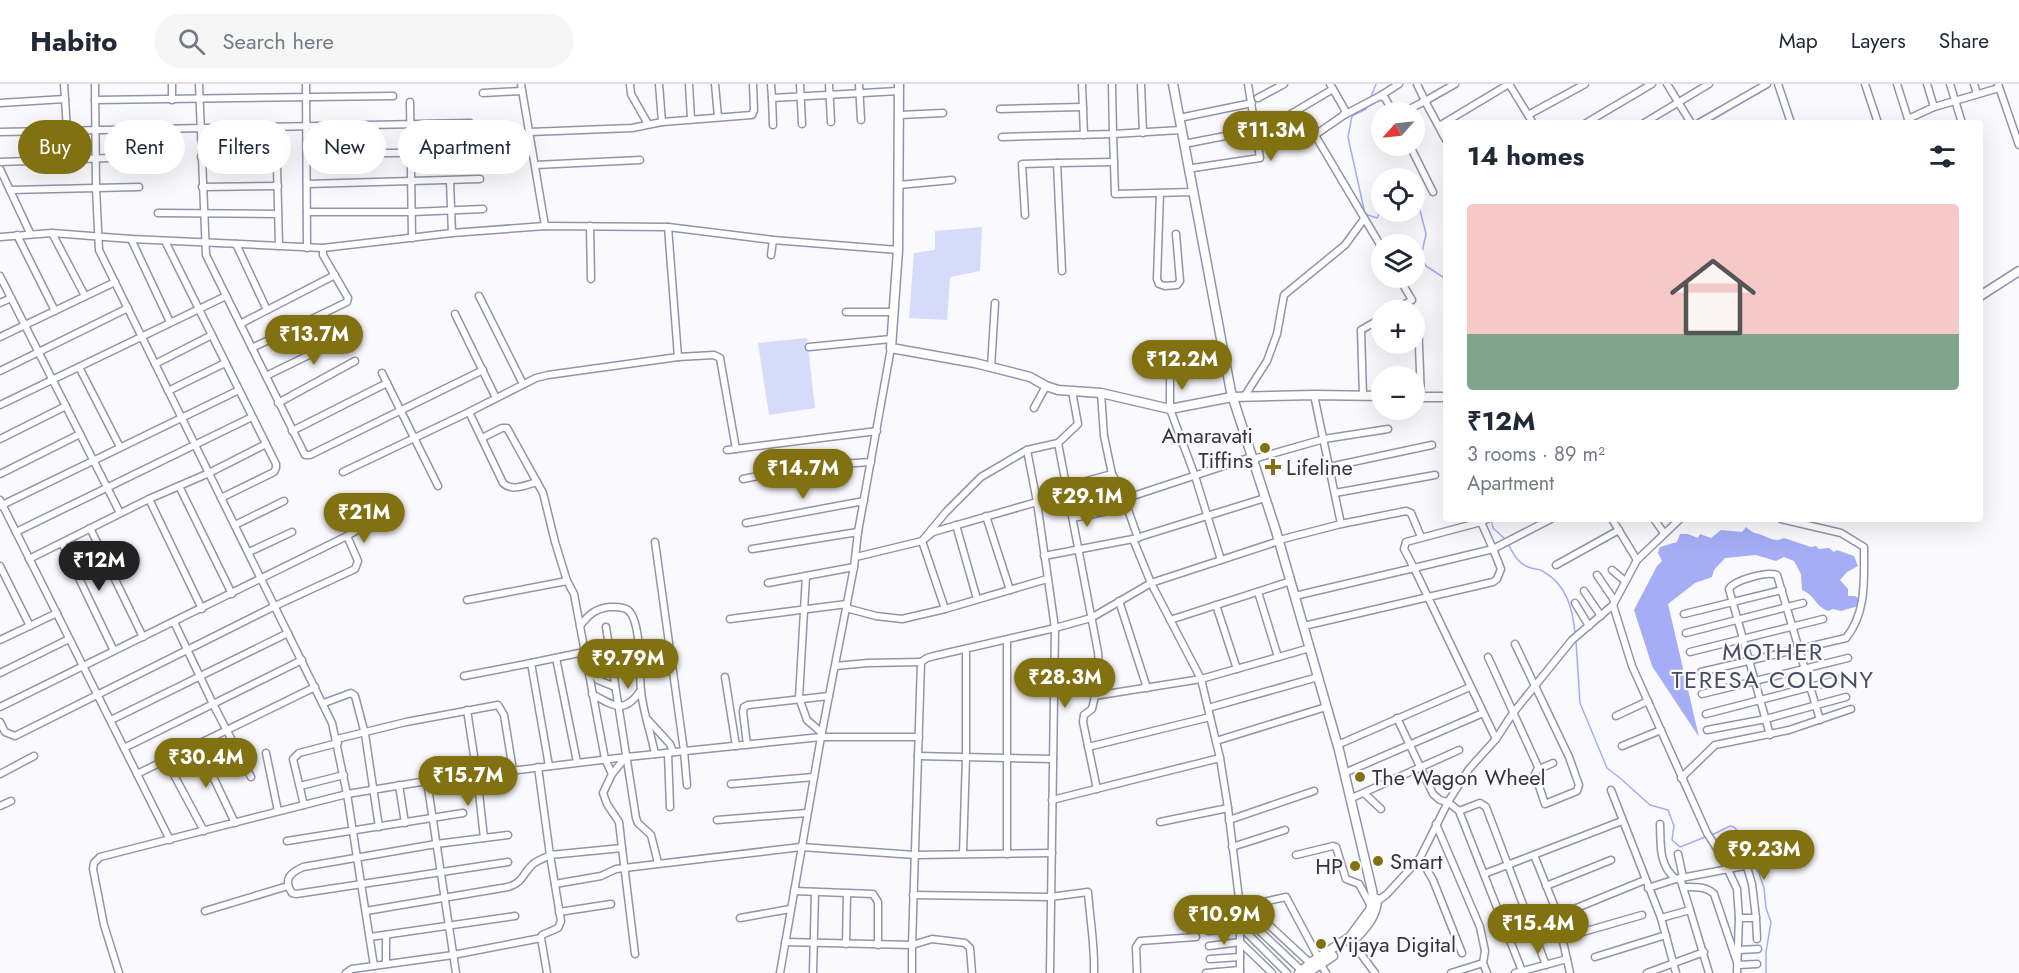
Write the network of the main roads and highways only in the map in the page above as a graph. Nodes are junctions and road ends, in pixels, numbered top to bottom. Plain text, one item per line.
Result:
1 (1173, 84) edge
2 (1177, 84) edge
3 (899, 87) edge
4 (2019, 271) edge
5 (1983, 294) edge
6 (1371, 396) edge
7 (1443, 397) edge
8 (1238, 398) junction
9 (1425, 398) edge
10 (1254, 457) junction
11 (1281, 540) junction
12 (1374, 905) junction
13 (1319, 960) junction
14 (1303, 972) edge

1 - 8 main road
2 - 8 main road
3 - 8 main road
4 - 5 main road
6 - 8 main road
7 - 9 main road
8 - 10 main road
10 - 11 main road
10 - 11 main road
11 - 12 main road
11 - 12 main road
12 - 13 main road
12 - 13 main road
13 - 14 main road
13 - 14 main road

